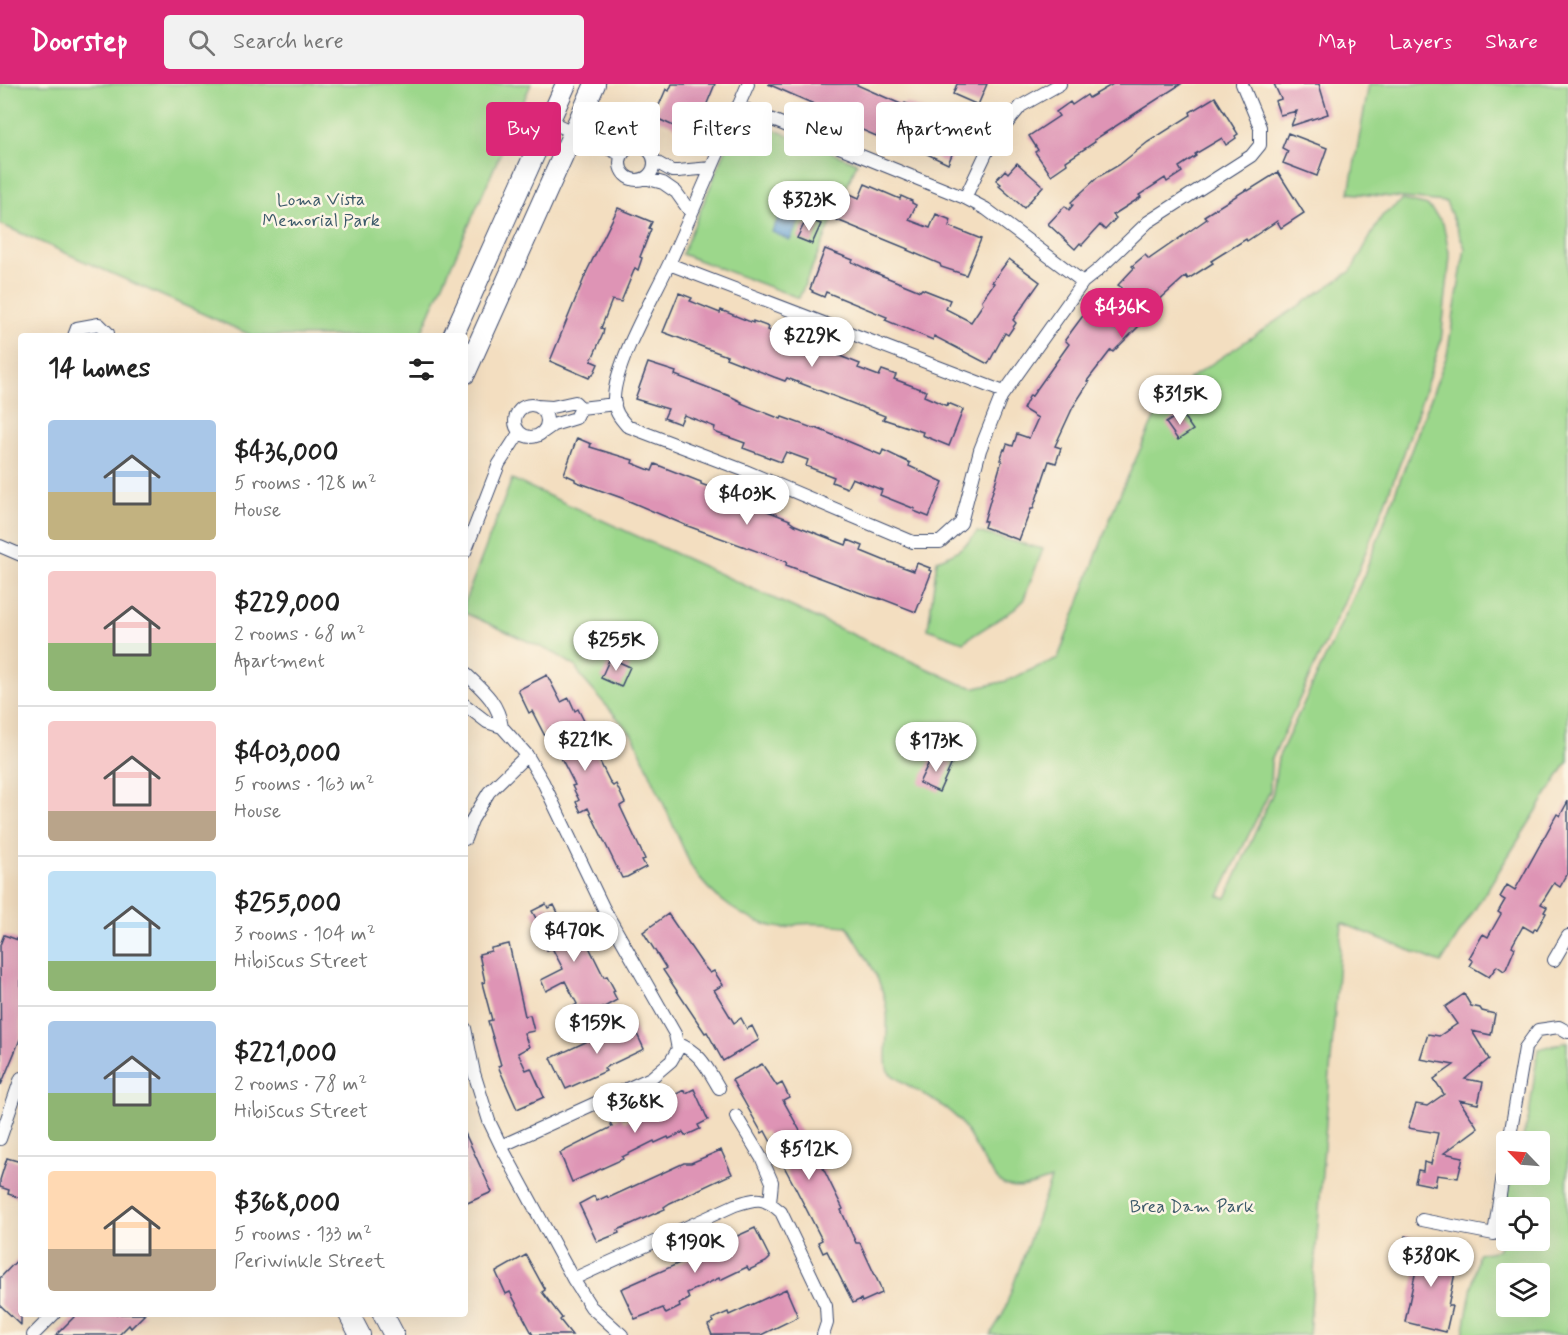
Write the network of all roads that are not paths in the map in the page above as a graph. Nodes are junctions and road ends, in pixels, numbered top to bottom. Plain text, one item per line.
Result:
1 (566, 84) edge
2 (595, 84) edge
3 (748, 84) edge
4 (1060, 84) edge
5 (1242, 84) edge
6 (558, 102) edge
7 (587, 102) edge
8 (740, 102) edge
9 (772, 120) edge
10 (561, 126) edge
11 (573, 132) joint
12 (533, 156) edge
13 (622, 156) edge
14 (652, 156) edge
15 (716, 156) edge
16 (654, 161) junction
17 (711, 168) junction
18 (645, 178) junction
19 (965, 198) junction
20 (691, 213) junction
21 (669, 264) junction
22 (1083, 282) junction
23 (75, 333) edge
24 (108, 333) edge
25 (454, 333) edge
26 (468, 367) edge
27 (1004, 392) junction
28 (615, 404) junction
29 (537, 406) junction
30 (581, 408) junction
31 (543, 432) junction
32 (519, 433) junction
33 (468, 544) edge
34 (0, 546) edge
35 (18, 554) edge
36 (468, 676) edge
37 (480, 688) junction
38 (468, 704) edge
39 (468, 707) edge
40 (502, 727) junction
41 (527, 755) junction
42 (468, 831) edge
43 (1568, 936) edge
44 (1554, 960) dead end
45 (1568, 1032) edge
46 (468, 1043) edge
47 (677, 1043) junction
48 (18, 1087) edge
49 (719, 1088) dead end
50 (736, 1116) dead end
51 (1511, 1131) edge
52 (0, 1139) edge
53 (501, 1146) junction
54 (1502, 1185) edge
55 (770, 1203) junction
56 (1422, 1220) dead end
57 (573, 1279) junction
58 (51, 1317) edge
59 (351, 1317) edge
60 (385, 1317) edge
61 (33, 1335) edge
62 (360, 1335) edge
63 (394, 1335) edge
64 (622, 1335) edge
65 (823, 1335) edge

1 - 6 main road
2 - 7 main road
3 - 8 street
4 - 19 street
5 - 22 street
9 - 19 street
10 - 11 street
11 - 26 main road
12 - 25 main road
13 - 18 street
14 - 16 street
15 - 17 street
16 - 17 street
16 - 18 street
17 - 20 street
18 - 20 street
19 - 22 street
20 - 21 street
21 - 27 street
21 - 28 street
22 - 27 street
23 - 24 street
27 - 28 street
28 - 30 street
29 - 30 street
29 - 31 street
29 - 32 street
30 - 31 street
31 - 32 street
32 - 33 street
34 - 35 street
36 - 37 street
37 - 38 street
37 - 40 street
39 - 40 street
40 - 41 street
41 - 42 street
41 - 47 street
43 - 44 street
45 - 51 street
46 - 53 street
47 - 49 street
47 - 53 street
48 - 52 street
50 - 55 street
53 - 57 street
54 - 56 street
55 - 57 street
55 - 65 street
57 - 64 street
58 - 61 street
59 - 62 main road
60 - 63 main road

